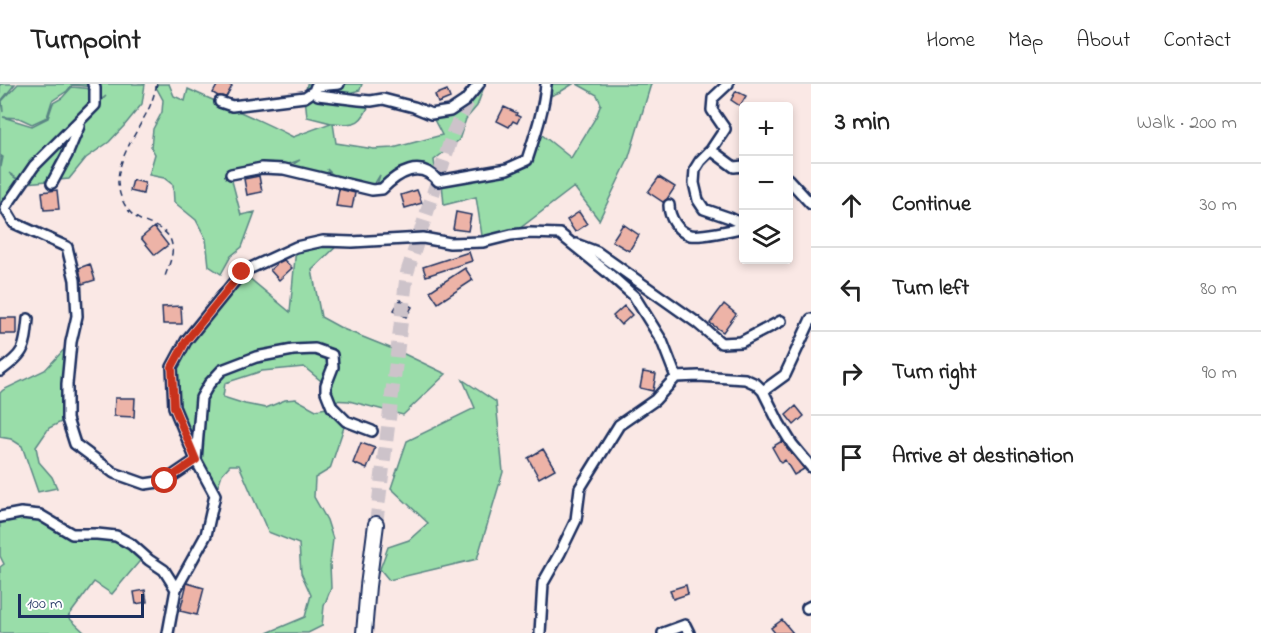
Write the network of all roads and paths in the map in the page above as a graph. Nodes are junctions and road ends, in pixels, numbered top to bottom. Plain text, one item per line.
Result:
1 (93, 84) edge
2 (339, 84) edge
3 (479, 84) edge
4 (546, 84) edge
5 (728, 84) edge
6 (156, 85) edge
7 (314, 91) junction
8 (220, 102) dead end
9 (81, 120) junction
10 (711, 150) junction
11 (739, 166) edge
12 (231, 174) dead end
13 (52, 183) dead end
14 (793, 184) edge
15 (811, 204) edge
16 (669, 205) dead end
17 (739, 223) edge
18 (739, 228) edge
19 (571, 243) junction
20 (164, 280) dead end
21 (27, 319) dead end
22 (811, 319) edge
23 (781, 321) dead end
24 (0, 371) edge
25 (676, 377) junction
26 (763, 391) junction
27 (372, 431) dead end
28 (196, 460) junction
29 (811, 467) edge
30 (0, 518) edge
31 (376, 524) tunnel mouth
32 (176, 589) junction
33 (168, 633) edge
34 (364, 633) edge
35 (540, 633) edge
36 (663, 633) edge
37 (689, 633) edge

1 - 9 street
2 - 7 street
3 - 7 street
4 - 12 street
5 - 10 street
6 - 20 path
7 - 8 street
9 - 13 street
9 - 28 street
10 - 11 street
10 - 17 street
14 - 15 street
16 - 18 street
19 - 23 street
19 - 25 street
19 - 28 street
21 - 24 street
22 - 26 street
25 - 26 street
25 - 35 street
26 - 29 street
27 - 28 street
28 - 32 street
30 - 32 street
31 - 34 highway
32 - 33 street
36 - 37 street

